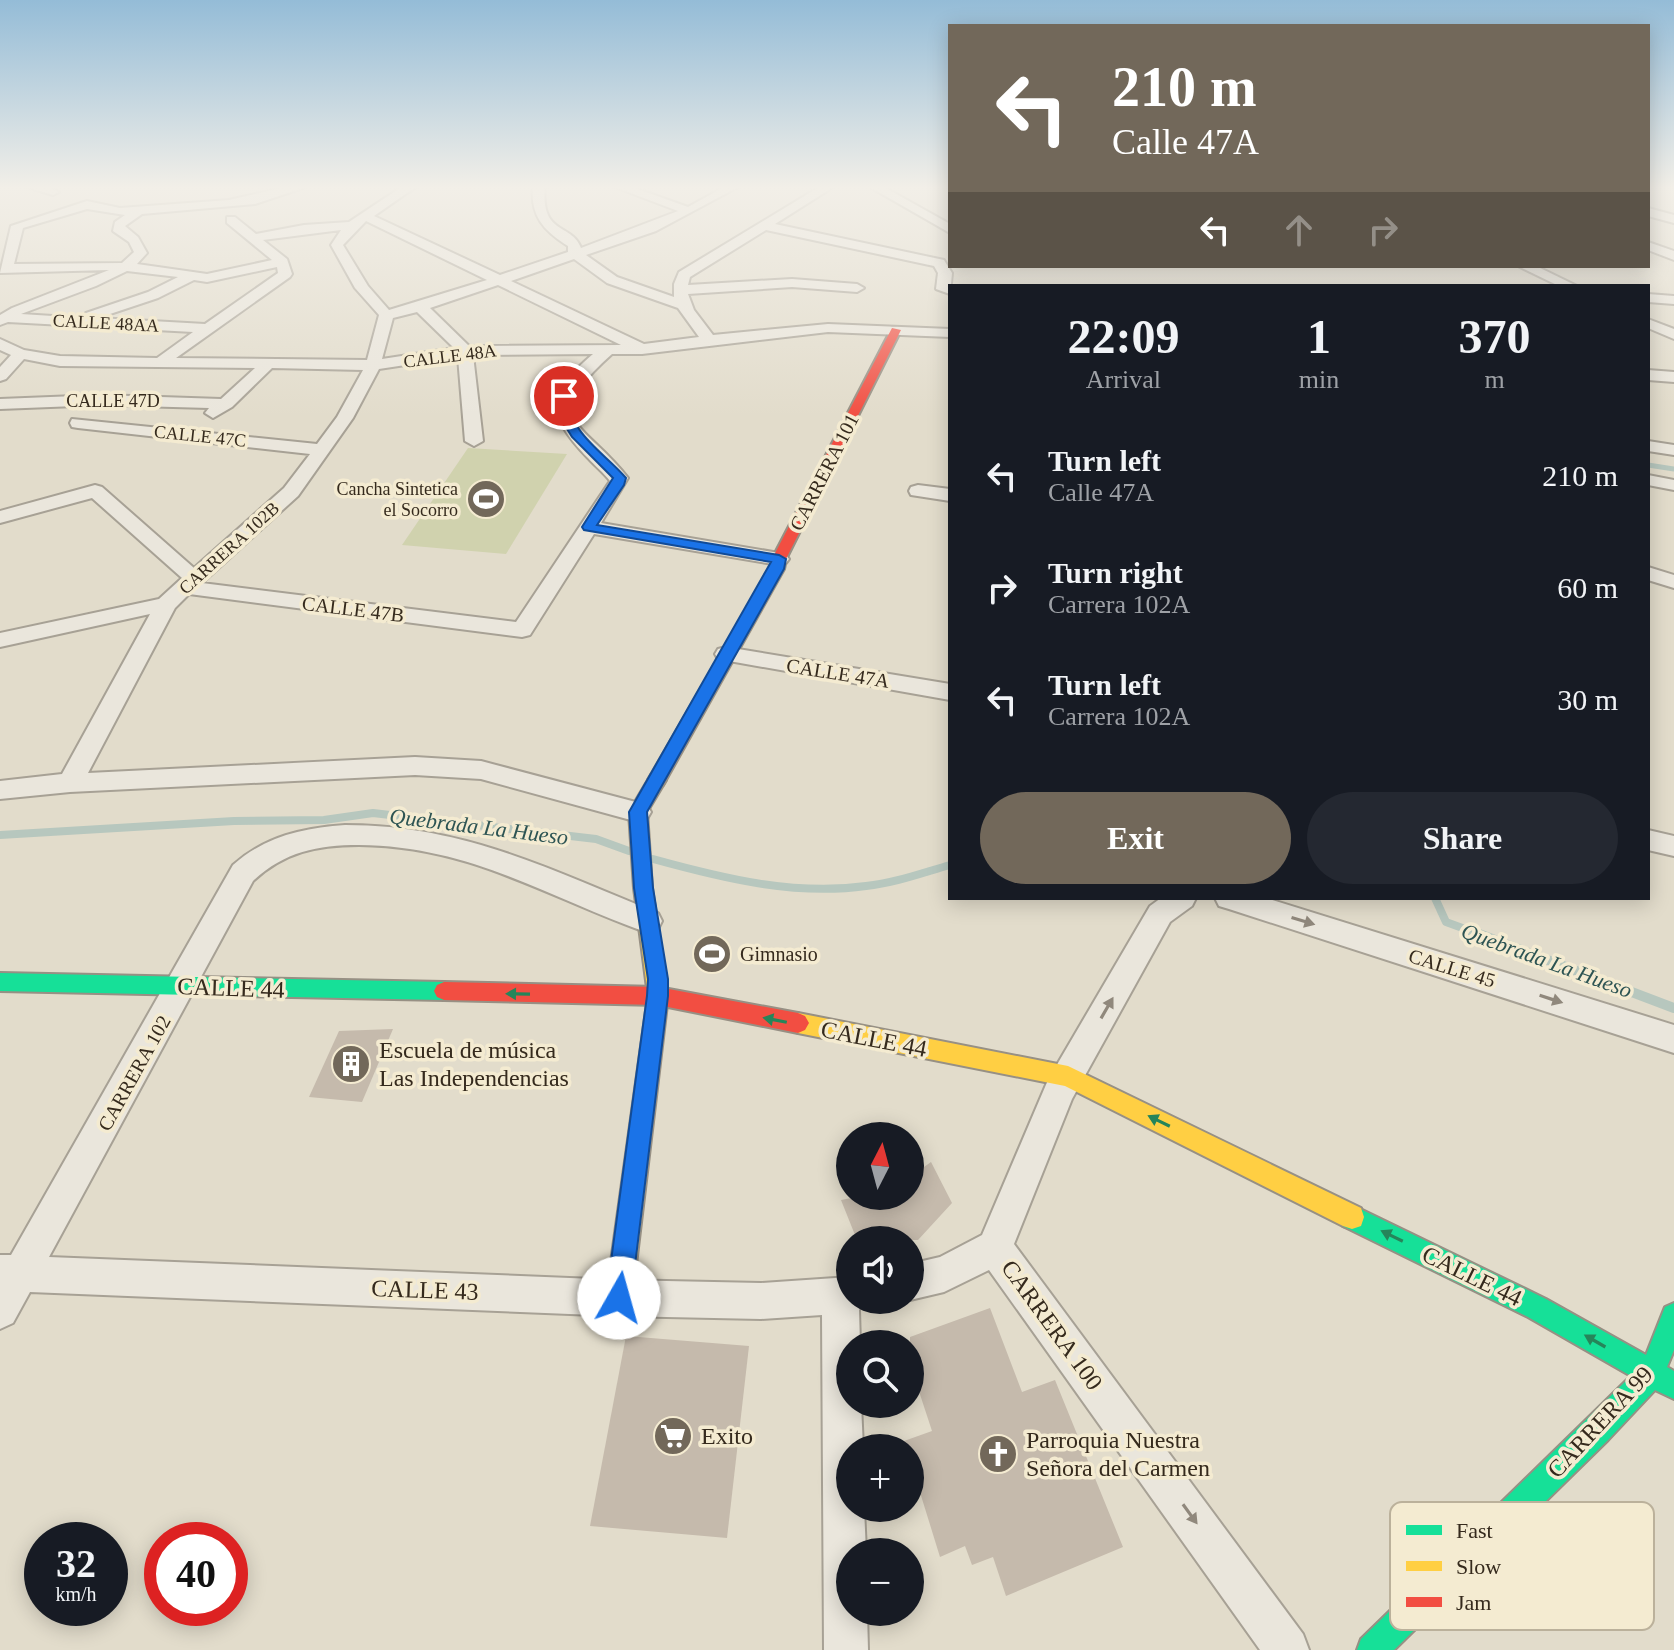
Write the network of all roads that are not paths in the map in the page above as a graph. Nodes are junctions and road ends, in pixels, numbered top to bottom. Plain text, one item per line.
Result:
1 (132, 263) edge
2 (278, 263) edge
3 (282, 263) edge
4 (347, 263) edge
5 (467, 263) edge
6 (546, 263) edge
7 (589, 263) edge
8 (703, 263) edge
9 (939, 263) edge
10 (3, 268) edge
11 (127, 268) junction
12 (1530, 268) edge
13 (193, 275) junction
14 (496, 280) junction
15 (1566, 284) edge
16 (857, 288) dead end
17 (947, 289) edge
18 (682, 297) junction
19 (1650, 298) edge
20 (1674, 300) edge
21 (420, 307) junction
22 (386, 315) junction
23 (2, 319) edge
24 (76, 321) junction
25 (1650, 324) edge
26 (206, 328) junction
27 (896, 330) junction
28 (948, 333) edge
29 (1674, 335) edge
30 (709, 340) junction
31 (0, 344) edge
32 (642, 349) junction
33 (607, 350) junction
34 (465, 351) junction
35 (20, 354) junction
36 (163, 360) junction
37 (269, 362) junction
38 (373, 365) junction
39 (1650, 375) edge
40 (0, 376) edge
41 (1674, 377) edge
42 (0, 404) edge
43 (226, 404) junction
44 (78, 423) dead end
45 (184, 434) junction
46 (474, 441) dead end
47 (1650, 446) edge
48 (321, 450) junction
49 (1674, 450) edge
50 (1650, 480) edge
51 (1674, 485) edge
52 (918, 491) dead end
53 (948, 495) edge
54 (0, 517) edge
55 (589, 527) junction
56 (779, 559) junction
57 (1650, 574) edge
58 (1674, 582) edge
59 (189, 583) junction
60 (166, 604) junction
61 (0, 640) edge
62 (726, 654) junction
63 (948, 692) edge
64 (70, 783) junction
65 (0, 790) edge
66 (638, 812) junction
67 (1650, 840) edge
68 (1674, 846) edge
69 (1179, 900) edge
70 (1235, 900) edge
71 (648, 921) junction
72 (0, 982) edge
73 (182, 987) junction
74 (658, 996) junction
75 (1674, 1039) edge
76 (1068, 1076) junction
77 (995, 1248) junction
78 (11, 1274) edge
79 (924, 1279) edge
80 (836, 1297) edge
81 (619, 1298) junction
82 (0, 1310) edge
83 (845, 1314) edge
84 (1674, 1316) edge
85 (1652, 1373) junction
86 (1674, 1386) edge
87 (1524, 1502) edge
88 (1393, 1630) edge
89 (846, 1650) edge
90 (1287, 1650) edge
91 (1372, 1650) edge

1 - 11 street
2 - 13 street
3 - 26 street
4 - 22 street
5 - 14 street
6 - 14 street
7 - 18 street
8 - 18 street
9 - 17 street
10 - 11 street
11 - 13 street
11 - 23 street
12 - 15 street
13 - 24 street
14 - 21 street
14 - 32 street
16 - 18 street
18 - 30 street
19 - 20 street
21 - 22 street
21 - 34 street
22 - 38 street, CARRERA 102B
23 - 24 street, CALLE 48AA
24 - 26 street, CALLE 48AA
25 - 29 street
26 - 36 street
27 - 28 street, CALLE 48A
27 - 30 street, CALLE 48A
27 - 56 street, CARRERA 101
30 - 32 street, CALLE 48A
31 - 35 street, CALLE 48A
32 - 33 street, CALLE 48A
33 - 34 street, CALLE 48A
33 - 55 street
34 - 38 street, CALLE 48A
34 - 46 street
35 - 36 street, CALLE 48A
35 - 40 street
36 - 37 street, CALLE 48A
37 - 38 street, CALLE 48A
37 - 43 street
38 - 48 street, CARRERA 102B
39 - 41 street
42 - 43 street, CALLE 47D
43 - 45 street
44 - 45 street, CALLE 47C
45 - 48 street, CALLE 47C
47 - 49 street
48 - 59 street, CARRERA 102B
50 - 51 street
52 - 53 street
54 - 59 street
55 - 56 street
55 - 59 street, CALLE 47B
56 - 62 street, CARRERA 101
57 - 58 street
59 - 60 street, CARRERA 102B
60 - 61 street
60 - 64 street, CARRERA 102B
62 - 63 street, CALLE 47A
62 - 66 street, CARRERA 101
64 - 65 street
64 - 66 street
66 - 71 street
67 - 68 street
76 -> 69 street, CARRERA 100
70 -> 75 street, CALLE 45
71 - 73 street, CARRERA 102
71 - 74 street
72 - 73 street, CALLE 44
74 -> 73 street, CALLE 44
73 - 78 street, CARRERA 102
76 -> 74 street, CALLE 44
74 - 81 street
76 - 77 street, CARRERA 100
85 -> 76 street, CALLE 44
77 - 79 street
77 -> 90 street, CARRERA 100
78 - 81 street, CALLE 43
78 - 82 street, CARRERA 102
80 - 81 street, CALLE 43
83 - 89 street
84 - 85 street, CARRERA 99
85 - 86 street, CALLE 44
85 - 87 street, CARRERA 99
88 - 91 street, CARRERA 99

